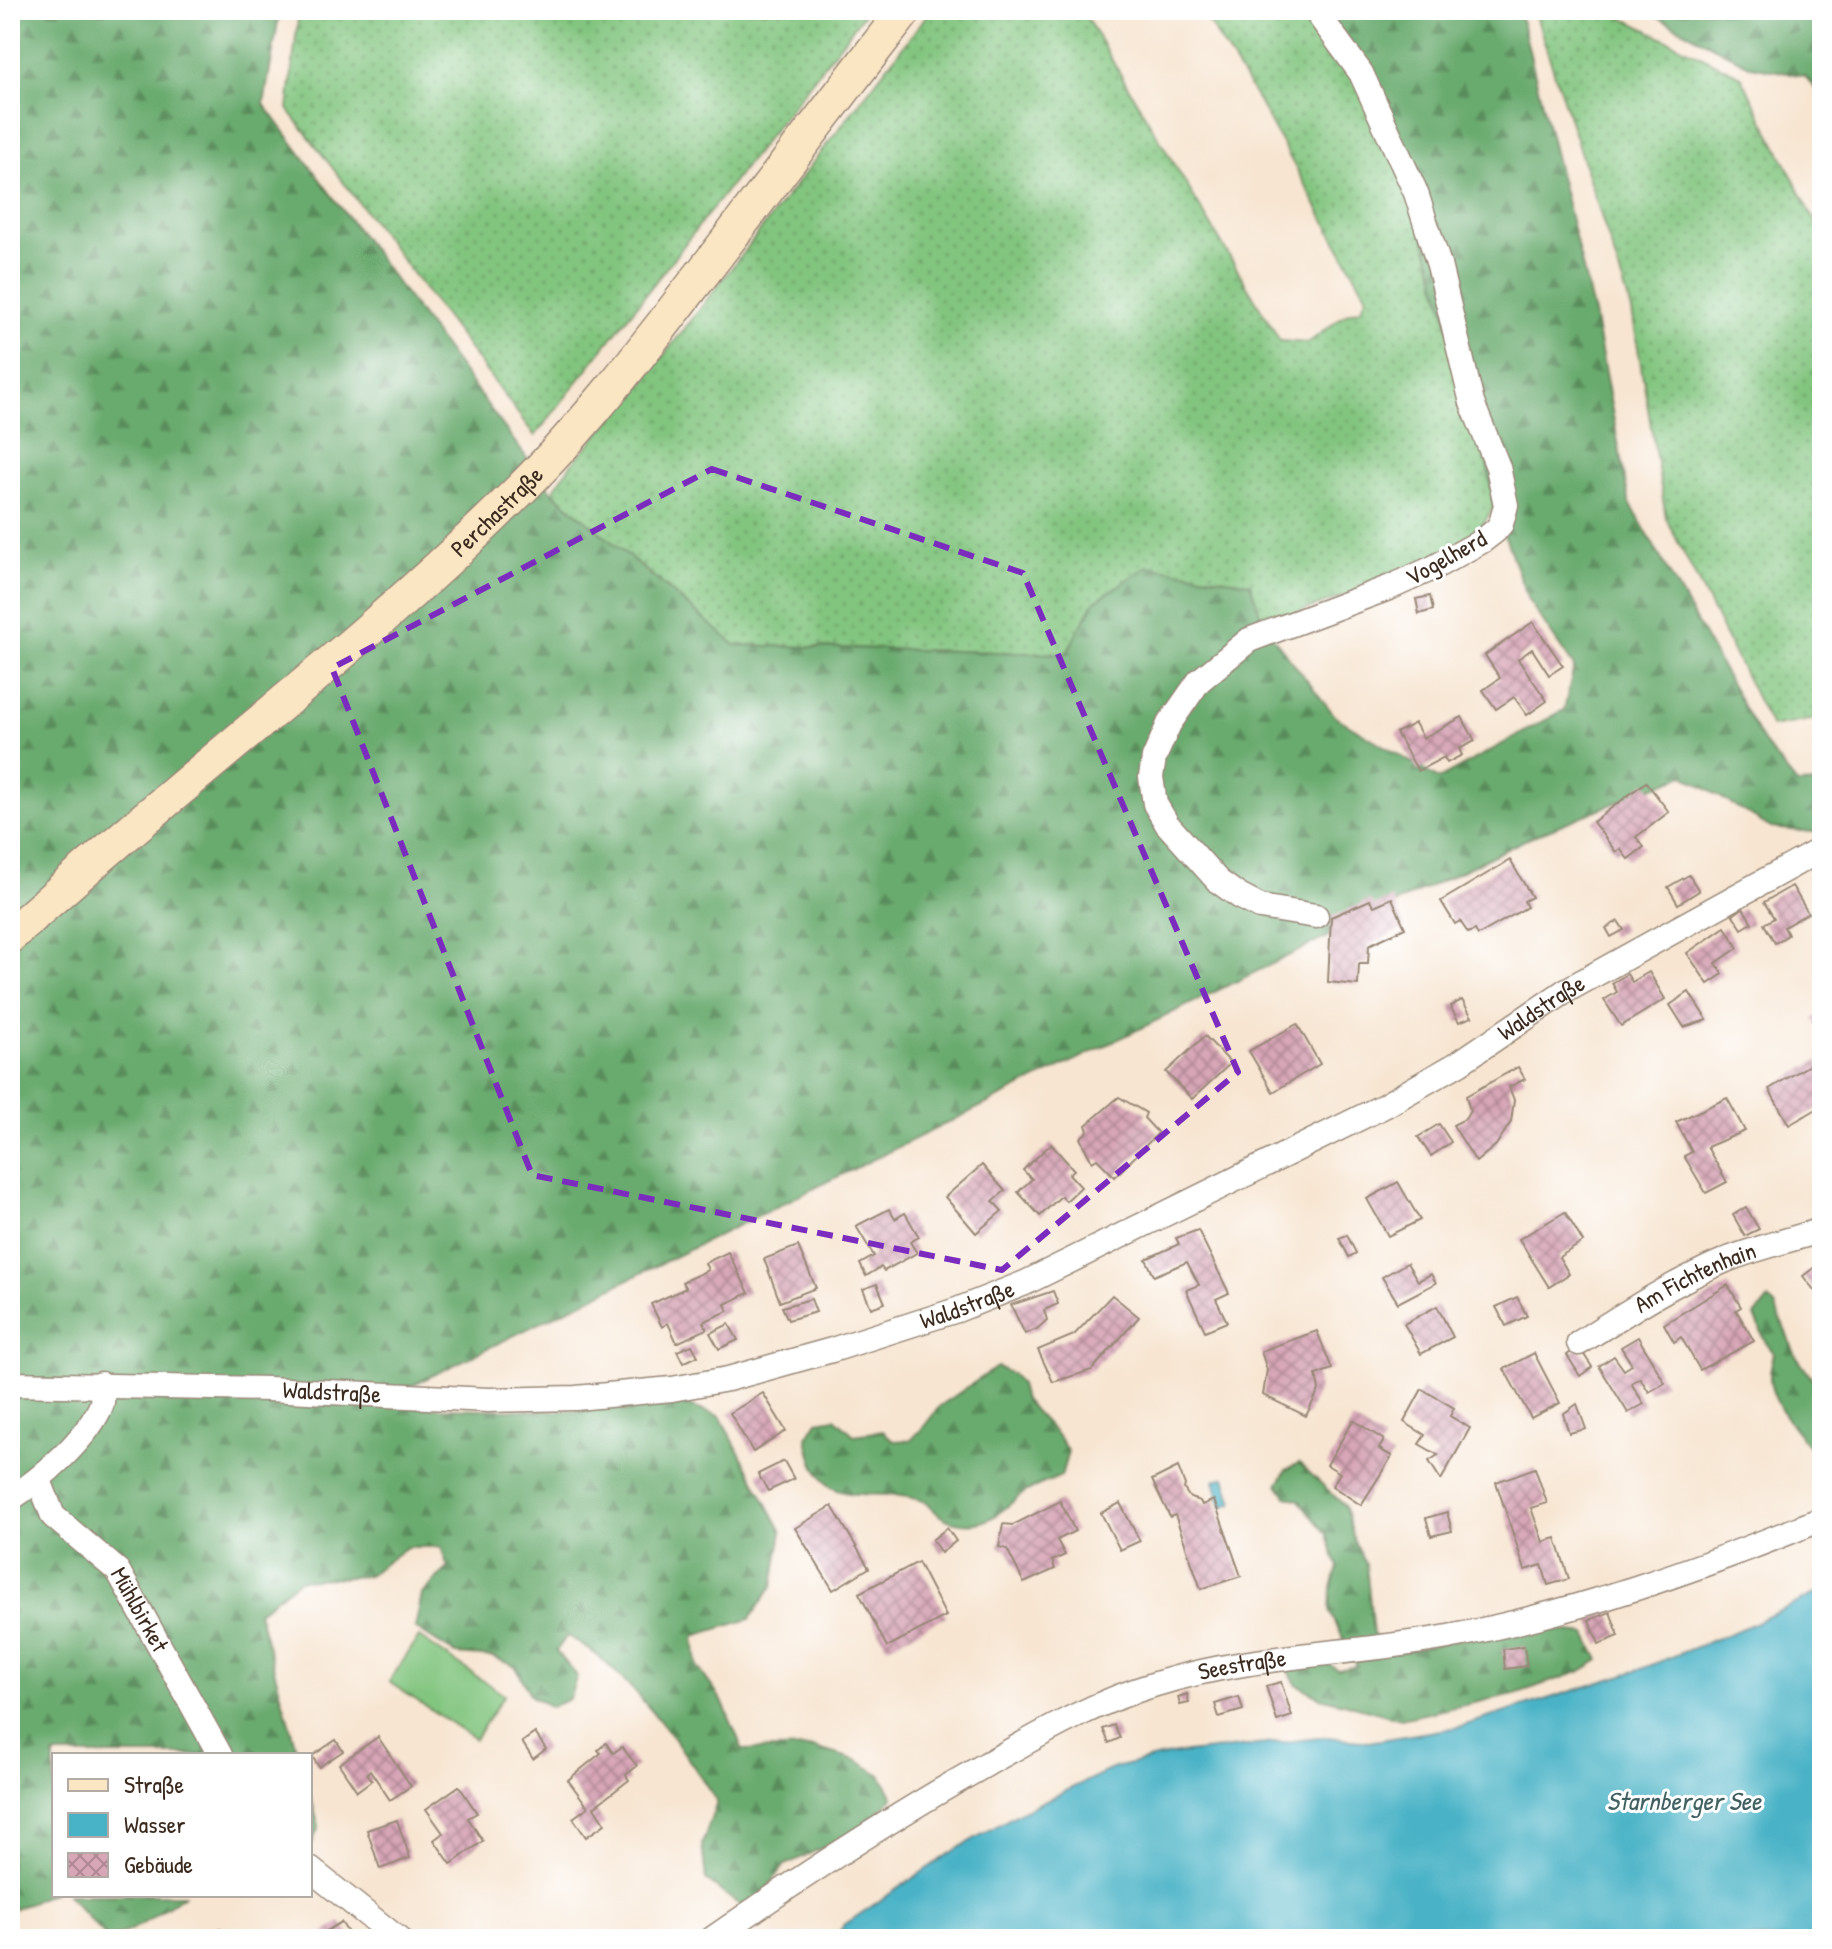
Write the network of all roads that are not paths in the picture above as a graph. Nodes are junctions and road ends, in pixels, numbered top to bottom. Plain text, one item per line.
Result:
1 (905, 10) edge
2 (1315, 10) edge
3 (1822, 849) edge
4 (1316, 916) dead end
5 (10, 936) edge
6 (1822, 1230) edge
7 (1579, 1343) dead end
8 (10, 1384) edge
9 (101, 1384) junction
10 (39, 1480) junction
11 (10, 1499) edge
12 (1822, 1519) edge
13 (219, 1753) edge
14 (312, 1871) edge
15 (398, 1939) edge
16 (712, 1939) edge

1 - 5 main road, Perchastraße
2 - 4 street, Vogelherd
3 - 9 street, Waldstraße
6 - 7 street, Am Fichtenhain
8 - 9 street, Waldstraße
9 - 10 street
10 - 11 street
10 - 13 street, Mühlbirket
12 - 16 street, Seestraße
14 - 15 street

